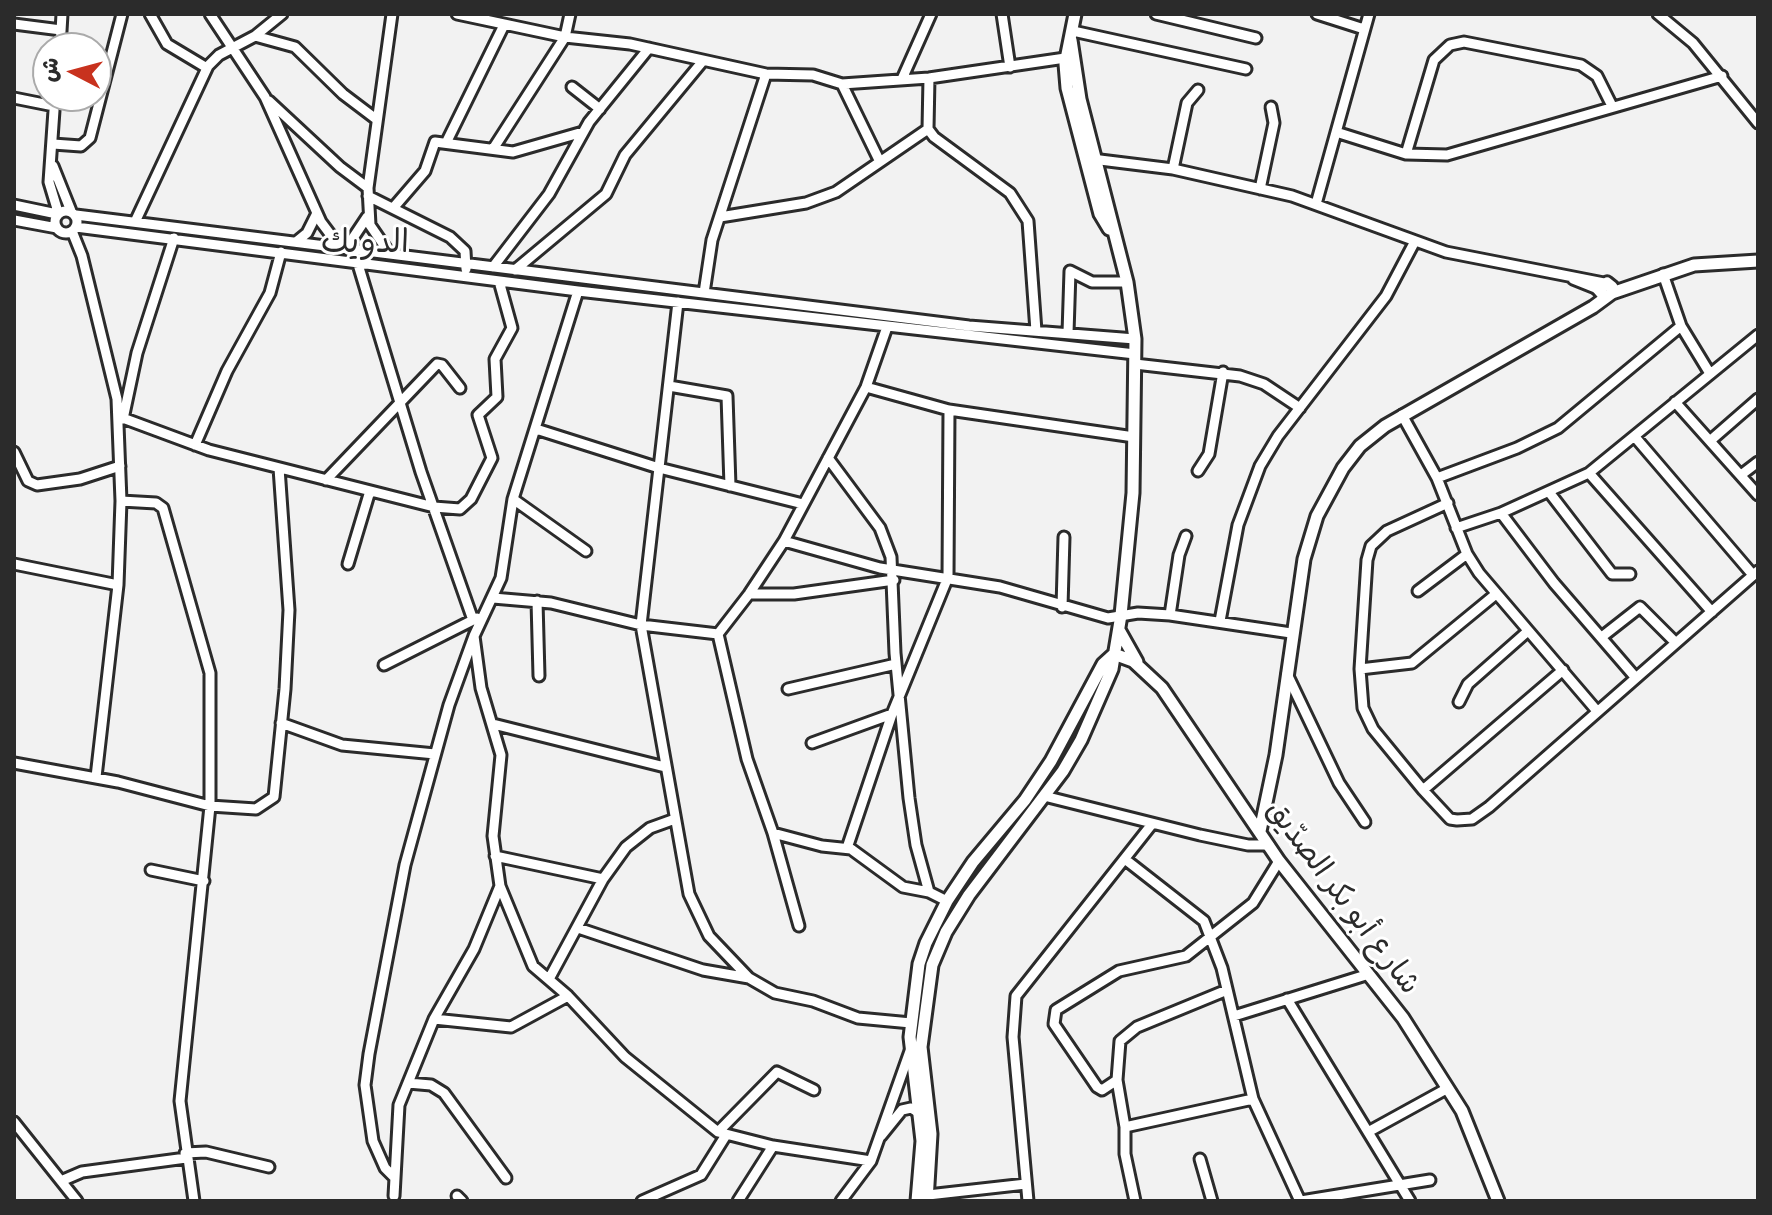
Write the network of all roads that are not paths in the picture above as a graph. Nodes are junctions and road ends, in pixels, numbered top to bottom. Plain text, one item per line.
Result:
1 (62, 14) edge
2 (122, 14) edge
3 (150, 14) edge
4 (210, 14) edge
5 (282, 14) edge
6 (392, 14) edge
7 (457, 14) edge
8 (570, 14) edge
9 (931, 14) edge
10 (1002, 14) edge
11 (1156, 14) edge
12 (1317, 14) edge
13 (1369, 14) edge
14 (1074, 15) edge
15 (1664, 15) edge
16 (14, 24) edge
17 (504, 25) junction
18 (1364, 29) junction
19 (61, 30) joint
20 (1072, 35) junction
21 (255, 36) junction
22 (565, 37) junction
23 (1256, 38) dead end
24 (233, 47) junction
25 (649, 48) junction
26 (112, 50) edge
27 (1071, 57) junction
28 (702, 62) junction
29 (1010, 67) junction
30 (207, 68) junction
31 (1246, 69) dead end
32 (766, 74) junction
33 (1722, 76) junction
34 (929, 78) junction
35 (902, 79) junction
36 (842, 84) junction
37 (572, 87) dead end
38 (1198, 90) dead end
39 (265, 97) junction
40 (1612, 106) junction
41 (1271, 107) dead end
42 (600, 109) junction
43 (54, 112) edge
44 (96, 112) edge
45 (376, 119) junction
46 (1758, 123) edge
47 (928, 129) junction
48 (583, 132) junction
49 (1336, 132) junction
50 (447, 141) junction
51 (53, 144) junction
52 (493, 149) junction
53 (1406, 154) junction
54 (1090, 159) junction
55 (880, 162) junction
56 (52, 163) junction
57 (1173, 169) junction
58 (1260, 189) junction
59 (368, 192) junction
60 (1316, 204) junction
61 (14, 205) edge
62 (394, 207) junction
63 (58, 213) junction
64 (73, 213) junction
65 (317, 213) junction
66 (368, 215) junction
67 (720, 217) junction
68 (14, 220) edge
69 (135, 222) junction
70 (57, 228) junction
71 (74, 229) junction
72 (174, 238) junction
73 (295, 242) junction
74 (1414, 243) junction
75 (265, 244) junction
76 (343, 247) junction
77 (281, 252) junction
78 (390, 254) junction
79 (357, 261) junction
80 (1758, 261) edge
81 (466, 263) junction
82 (493, 267) junction
83 (515, 270) junction
84 (1663, 274) junction
85 (465, 276) junction
86 (499, 281) junction
87 (1127, 282) junction
88 (1604, 290) junction
89 (578, 291) junction
90 (704, 293) junction
91 (678, 302) junction
92 (858, 318) junction
93 (1681, 326) junction
94 (887, 327) junction
95 (1036, 331) junction
96 (1068, 333) junction
97 (1758, 335) edge
98 (1135, 339) junction
99 (1135, 359) junction
100 (1223, 372) junction
101 (1709, 372) junction
102 (669, 386) junction
103 (866, 387) junction
104 (460, 388) dead end
105 (1758, 399) edge
106 (400, 401) junction
107 (1675, 402) junction
108 (1300, 408) junction
109 (949, 410) junction
110 (1402, 415) junction
111 (122, 418) junction
112 (536, 429) junction
113 (1134, 437) junction
114 (1635, 437) junction
115 (1711, 440) junction
116 (195, 445) junction
117 (14, 452) edge
118 (828, 458) junction
119 (1758, 462) edge
120 (120, 466) junction
121 (279, 468) junction
122 (659, 468) junction
123 (1198, 471) dead end
124 (1589, 473) junction
125 (1741, 475) junction
126 (1437, 478) junction
127 (326, 480) junction
128 (730, 486) junction
129 (370, 491) junction
130 (1549, 492) junction
131 (1758, 495) edge
132 (513, 499) junction
133 (121, 501) junction
134 (1448, 503) junction
135 (803, 504) junction
136 (434, 507) junction
137 (1501, 513) junction
138 (1456, 528) junction
139 (1186, 536) dead end
140 (1064, 537) dead end
141 (784, 541) junction
142 (586, 551) dead end
143 (1467, 554) junction
144 (14, 564) edge
145 (348, 564) dead end
146 (1756, 573) edge
147 (1630, 574) dead end
148 (894, 575) junction
149 (948, 577) junction
150 (118, 585) junction
151 (1418, 591) dead end
152 (749, 594) junction
153 (1496, 594) junction
154 (493, 598) junction
155 (537, 601) junction
156 (1062, 607) junction
157 (1712, 612) junction
158 (485, 614) junction
159 (1121, 615) junction
160 (1170, 615) junction
161 (473, 620) junction
162 (1220, 621) junction
163 (641, 625) junction
164 (1119, 630) junction
165 (1528, 631) junction
166 (1291, 633) junction
167 (718, 634) junction
168 (474, 636) junction
169 (1603, 636) junction
170 (1676, 643) junction
171 (1114, 654) junction
172 (896, 664) junction
173 (384, 665) dead end
174 (1143, 669) junction
175 (1360, 669) junction
176 (1563, 670) junction
177 (1286, 671) junction
178 (539, 676) dead end
179 (1636, 678) junction
180 (788, 689) dead end
181 (900, 696) junction
182 (1100, 700) junction
183 (1459, 702) dead end
184 (1597, 711) junction
185 (892, 714) junction
186 (281, 723) junction
187 (493, 724) junction
188 (812, 743) dead end
189 (435, 754) junction
190 (14, 763) edge
191 (665, 767) junction
192 (96, 777) junction
193 (1423, 790) junction
194 (1044, 796) junction
195 (210, 806) junction
196 (675, 819) junction
197 (1365, 822) dead end
198 (1152, 824) junction
199 (1260, 831) junction
200 (773, 833) junction
201 (1269, 845) junction
202 (847, 848) junction
203 (495, 856) junction
204 (1126, 860) junction
205 (1279, 861) junction
206 (151, 870) dead end
207 (603, 879) junction
208 (204, 881) junction
209 (500, 886) junction
210 (929, 892) junction
211 (947, 901) junction
212 (799, 926) dead end
213 (578, 928) junction
214 (1212, 936) junction
215 (1369, 974) junction
216 (749, 978) junction
217 (549, 979) junction
218 (1227, 990) junction
219 (568, 996) junction
220 (921, 996) junction
221 (1287, 999) junction
222 (1234, 1016) junction
223 (434, 1019) junction
224 (911, 1023) junction
225 (910, 1051) junction
226 (1117, 1080) junction
227 (408, 1083) junction
228 (1448, 1088) junction
229 (814, 1090) dead end
230 (1253, 1099) junction
231 (919, 1113) junction
232 (14, 1122) edge
233 (1125, 1127) junction
234 (1368, 1132) junction
235 (722, 1133) junction
236 (881, 1136) junction
237 (926, 1141) junction
238 (773, 1146) junction
239 (186, 1155) junction
240 (1200, 1159) dead end
241 (871, 1161) junction
242 (269, 1167) dead end
243 (394, 1177) junction
244 (506, 1178) dead end
245 (1430, 1180) dead end
246 (61, 1181) junction
247 (1026, 1184) junction
248 (1399, 1185) junction
249 (395, 1199) edge
250 (924, 1199) edge
251 (1499, 1200) edge
252 (77, 1201) edge
253 (194, 1201) edge
254 (642, 1201) edge
255 (738, 1201) edge
256 (841, 1201) edge
257 (1028, 1201) edge
258 (1135, 1201) edge
259 (1212, 1201) edge
260 (1300, 1201) edge
261 (1410, 1201) edge

1 - 19 street
2 - 26 street
3 - 30 street
4 - 24 street
5 - 21 street
6 - 45 street
7 - 17 street
8 - 22 street
9 - 35 street
10 - 29 street
11 - 23 street
12 - 18 street
13 - 18 street
14 - 20 street
15 - 33 street
16 - 19 street
17 - 22 street
17 - 50 street
18 - 49 street
20 - 27 street
20 - 31 street
21 - 24 street
21 - 45 street
22 - 25 street
22 - 52 street
24 - 30 street
24 - 39 street
25 - 28 street
25 - 42 street
27 - 29 street
27 - 54 street
28 - 32 street
28 - 83 street
29 - 34 street
30 - 69 street
32 - 36 street
32 - 67 street
33 - 40 street
33 - 46 street
34 - 35 street
34 - 47 street
35 - 36 street
36 - 55 street
37 - 42 street
38 - 57 street
39 - 59 street
39 - 65 street
40 - 53 street
40 - 53 street
41 - 58 street
42 - 48 street
43 - 51 street
44 - 51 street
45 - 59 street
47 - 55 street
47 - 95 street
48 - 52 street
48 - 82 street
49 - 53 street
49 - 60 street
50 - 52 street
50 - 62 street
51 - 56 street
54 - 57 street
54 - 87 street
55 - 67 street
56 - 63 street
56 - 64 street
57 - 58 street
58 - 60 street
59 - 62 street
59 - 66 street
60 - 74 street
61 - 63 street
62 - 81 street
63 - 64 street
63 - 70 street
64 - 69 street
64 - 71 street
65 - 73 street
65 - 76 street
66 - 76 street
66 - 78 street
67 - 90 street
68 - 70 street
69 - 75 street
70 - 71 street
71 - 72 street
71 - 111 street
72 - 75 street
72 - 111 street
73 - 75 street
73 - 76 street
74 - 88 street
74 - 108 street
75 - 77 street
76 - 78 street
77 - 79 street
77 - 116 street
78 - 81 street
79 - 85 street
79 - 106 street
80 - 84 street
81 - 82 street
81 - 85 street
82 - 83 street
83 - 90 street
84 - 88 street
84 - 93 street
85 - 86 street
86 - 89 street
86 - 136 street
87 - 96 street
87 - 98 street
88 - 110 street
89 - 91 street
89 - 112 street
90 - 92 street
91 - 92 street
91 - 102 street
92 - 94 street
92 - 95 street
93 - 101 street
93 - 126 street
94 - 99 street
94 - 103 street
95 - 96 street
96 - 98 street
97 - 101 street
98 - 99 street
99 - 100 street
99 - 113 street
100 - 108 street
100 - 123 street
101 - 107 street
102 - 122 street
102 - 128 street
103 - 109 street
103 - 118 street
104 - 106 street
105 - 115 street
106 - 127 street
106 - 136 street
107 - 114 street
107 - 115 street
108 - 162 street
109 - 113 street
109 - 149 street
110 - 126 street
110 - 166 street
111 - 116 street
111 - 120 street
112 - 122 street
112 - 132 street
113 - 159 street
114 - 124 street
114 - 146 street
115 - 125 street
116 - 121 street
117 - 120 street
118 - 135 street
118 - 148 street
119 - 125 street
120 - 133 street
121 - 127 street
121 - 186 street
122 - 128 street
122 - 163 street
124 - 130 street
124 - 157 street
125 - 131 street
126 - 134 street
127 - 129 street
128 - 135 street
129 - 136 street
129 - 145 street
130 - 137 street
130 - 147 street
132 - 142 street
132 - 154 street
133 - 150 street
133 - 195 street
134 - 138 street
134 - 175 street
135 - 141 street
136 - 161 street
137 - 138 street
137 - 169 street
138 - 143 street
139 - 160 street
140 - 156 street
141 - 148 street
141 - 152 street
143 - 151 street
143 - 153 street
144 - 150 street
146 - 157 street
148 - 149 street
148 - 152 street
148 - 172 street
149 - 156 street
149 - 181 street
150 - 192 street
152 - 167 street
153 - 165 street
153 - 175 street
154 - 155 street
154 - 158 street
155 - 163 street
155 - 178 street
156 - 159 street
157 - 170 street
158 - 161 street
158 - 168 street
159 - 160 street
159 - 164 street
160 - 162 street
161 - 173 street
162 - 166 street
163 - 167 street
163 - 191 street
164 - 171 street
164 - 174 street
165 - 176 street
165 - 183 street
166 - 177 street
167 - 200 street
168 - 187 street
168 - 189 street
169 - 170 street
169 - 179 street
170 - 179 street
171 - 174 street, شارع أبو بكر الصدّيق
171 - 182 street
171 - 211 street
172 - 180 street
172 - 181 street
174 - 182 street
174 - 199 street, شارع أبو بكر الصدّيق
175 - 193 street
176 - 184 street
176 - 193 street
177 - 197 street
177 - 199 street
179 - 184 street
181 - 185 street
181 - 210 street
182 - 194 street
184 - 193 street
185 - 188 street
185 - 202 street
186 - 189 street
186 - 195 street
187 - 191 street
187 - 203 street
189 - 243 street
190 - 192 street
191 - 196 street
192 - 195 street
194 - 198 street
194 - 220 street
195 - 208 street
196 - 207 street
196 - 216 street
198 - 201 street
198 - 204 street
199 - 201 street, شارع أبو بكر الصدّيق
200 - 202 street
200 - 212 street
201 - 205 street, شارع أبو بكر الصدّيق
202 - 210 street
203 - 207 street
203 - 209 street
204 - 214 street
204 - 247 street
205 - 214 street
205 - 215 street, شارع أبو بكر الصدّيق
206 - 208 street
207 - 213 street
208 - 239 street
209 - 217 street
209 - 223 street
210 - 211 street
211 - 220 street
213 - 216 street
213 - 217 street
214 - 218 street
214 - 226 street
215 - 221 street
215 - 228 street, شارع أبو بكر الصدّيق
216 - 224 street
217 - 219 street
218 - 222 street
218 - 226 street
219 - 223 street
219 - 235 street
220 - 224 street
220 - 237 street
221 - 222 street
221 - 234 street
222 - 230 street
223 - 227 street
224 - 225 street
225 - 231 street
225 - 236 street
226 - 233 street
227 - 243 street
227 - 244 street
228 - 234 street
228 - 251 street, شارع أبو بكر الصدّيق
229 - 235 street
230 - 233 street
230 - 260 street
231 - 236 street
231 - 237 street
232 - 246 street
233 - 258 street
234 - 248 street
235 - 238 street
235 - 254 street
236 - 241 street
237 - 250 street
238 - 241 street
238 - 255 street
239 - 242 street
239 - 246 street
239 - 253 street
240 - 259 street
241 - 256 street
243 - 249 street
245 - 248 street
246 - 252 street
247 - 250 street
247 - 257 street
248 - 260 street
248 - 261 street

